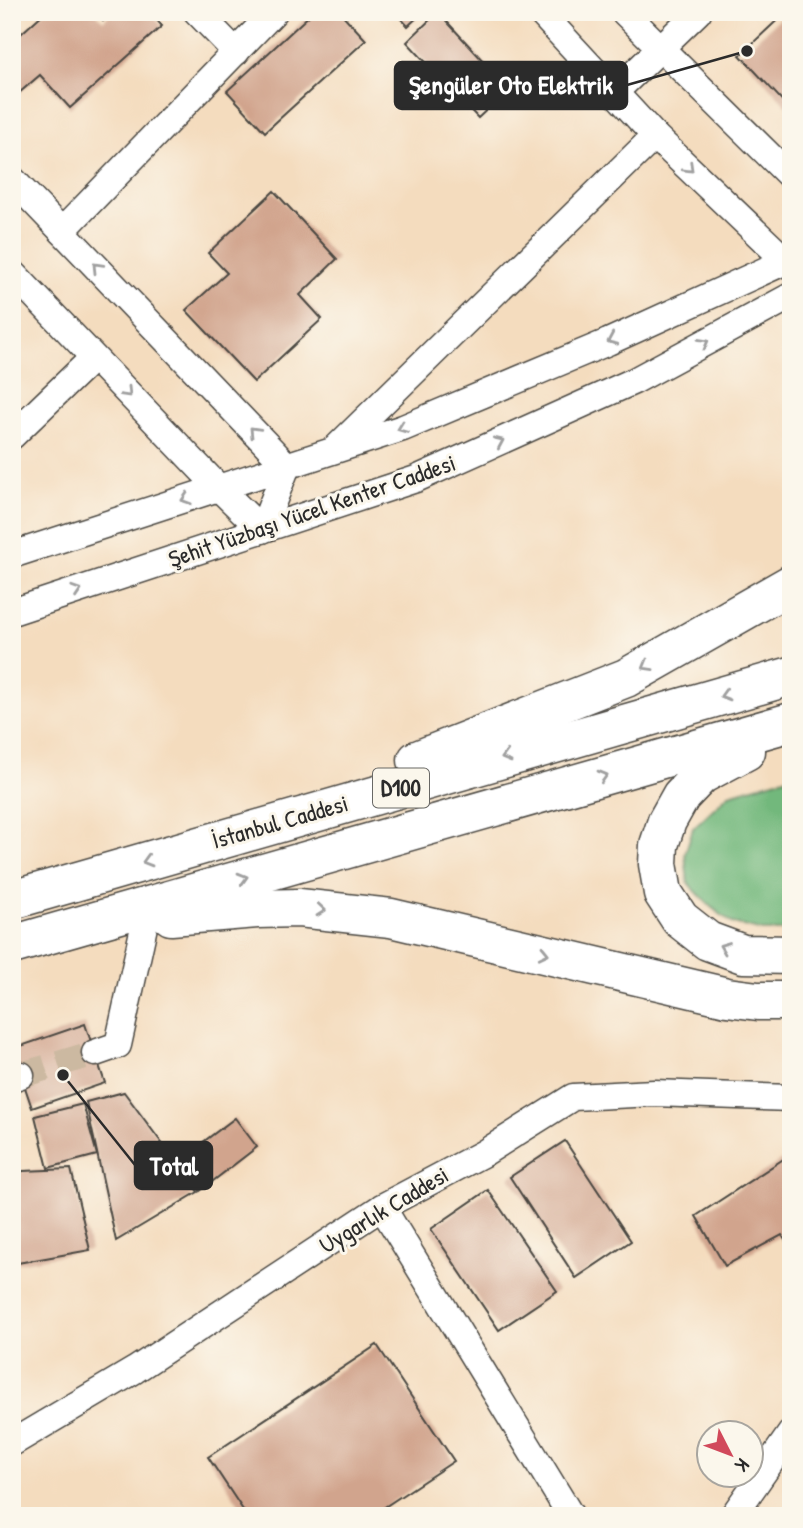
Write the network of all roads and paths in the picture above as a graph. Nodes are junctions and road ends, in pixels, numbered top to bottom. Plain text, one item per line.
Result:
1 (197, 12) edge
2 (274, 12) edge
3 (540, 12) edge
4 (624, 12) edge
5 (698, 12) edge
6 (660, 48) junction
7 (236, 51) junction
8 (615, 92) junction
9 (655, 136) junction
10 (791, 177) edge
11 (12, 179) edge
12 (62, 231) junction
13 (789, 261) edge
14 (12, 272) edge
15 (791, 296) edge
16 (93, 358) junction
17 (12, 436) edge
18 (332, 452) junction
19 (288, 466) junction
20 (219, 488) junction
21 (262, 530) junction
22 (12, 555) edge
23 (791, 583) edge
24 (12, 612) edge
25 (791, 676) edge
26 (791, 722) edge
27 (791, 734) edge
28 (198, 846) junction
29 (12, 900) edge
30 (145, 922) junction
31 (12, 945) edge
32 (12, 953) edge
33 (791, 955) edge
34 (791, 1001) edge
35 (95, 1053) tunnel mouth
36 (791, 1098) edge
37 (382, 1207) junction
38 (791, 1433) edge
39 (12, 1443) edge
40 (571, 1516) edge
41 (733, 1516) edge

1 - 7 street
2 - 7 street
3 - 8 street
4 - 6 street
5 - 6 street
6 - 8 street
6 - 10 street
7 - 12 street
8 - 9 street
9 -> 13 street
9 - 18 street
11 - 12 street
19 -> 12 street
13 -> 18 street, Şehit Yüzbaşı Yücel Kenter Caddesi
14 - 16 street
21 -> 15 street, Şehit Yüzbaşı Yücel Kenter Caddesi
16 - 17 street
16 -> 20 street
18 - 19 street, Şehit Yüzbaşı Yücel Kenter Caddesi
19 - 20 street, Şehit Yüzbaşı Yücel Kenter Caddesi
19 - 21 street
20 - 21 street
20 -> 22 street, Şehit Yüzbaşı Yücel Kenter Caddesi
24 -> 21 street, Şehit Yüzbaşı Yücel Kenter Caddesi
23 -> 28 highway
25 -> 28 highway, İstanbul Caddesi / D100
31 -> 26 highway, İstanbul Caddesi
33 -> 27 highway
28 -> 29 highway, İstanbul Caddesi / D100
30 - 32 highway
30 -> 34 highway
30 - 35 street
36 - 37 street, Uygarlık Caddesi
37 - 39 street, Uygarlık Caddesi
37 - 40 street
38 - 41 street

